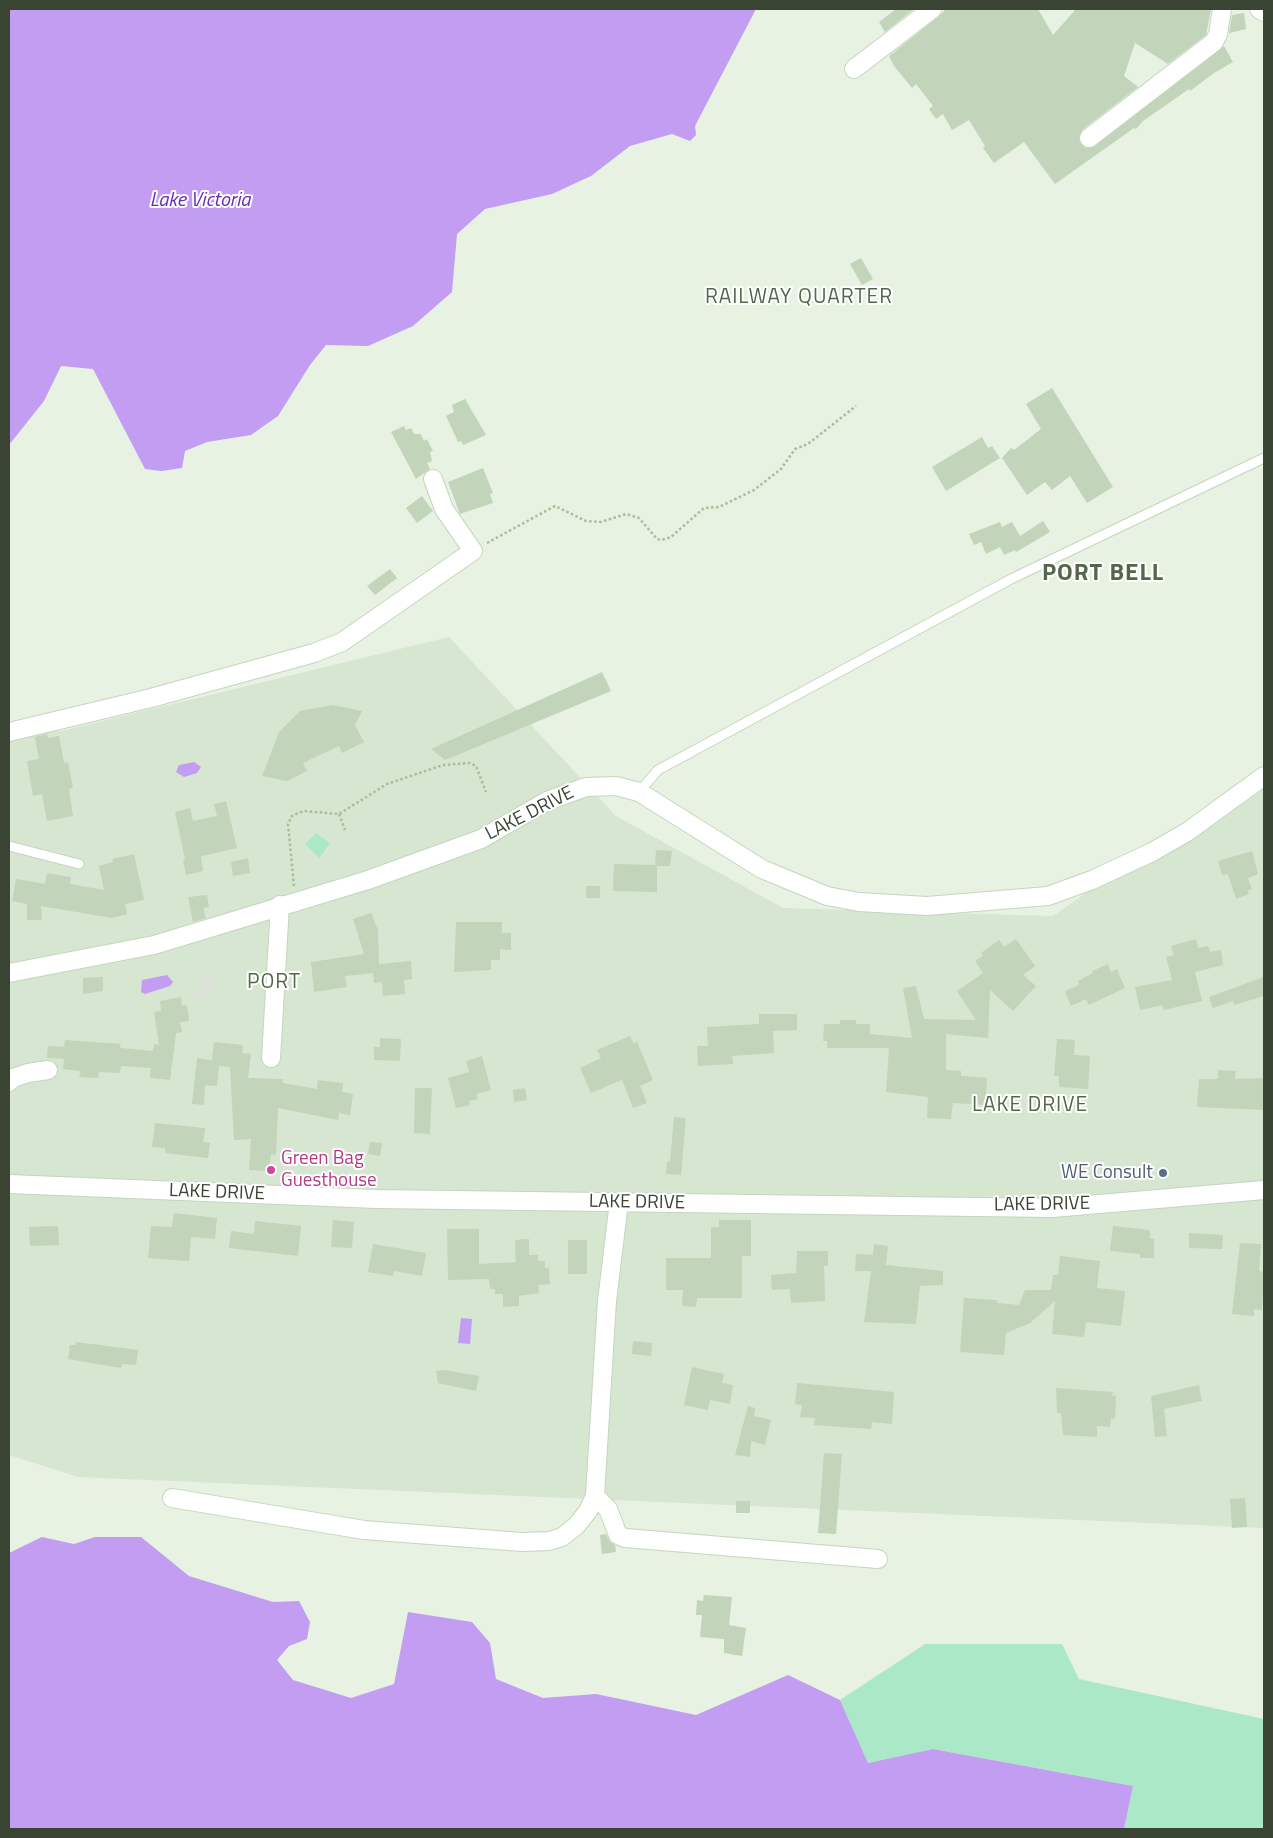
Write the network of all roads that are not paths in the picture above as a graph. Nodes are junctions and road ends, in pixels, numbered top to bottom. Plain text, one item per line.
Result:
1 (932, 9) edge
2 (1222, 9) edge
3 (1259, 9) edge
4 (1264, 12) edge
5 (854, 69) dead end
6 (1089, 138) dead end
7 (1264, 458) edge
8 (433, 479) dead end
9 (9, 732) edge
10 (1264, 776) edge
11 (639, 792) junction
12 (9, 846) edge
13 (79, 864) dead end
14 (288, 903) junction
15 (9, 973) edge
16 (271, 1058) dead end
17 (48, 1070) dead end
18 (9, 1082) edge
19 (9, 1184) edge
20 (1264, 1190) edge
21 (619, 1202) junction
22 (595, 1496) junction
23 (172, 1498) dead end
24 (878, 1559) dead end

1 - 5 street
2 - 6 street
3 - 4 street
7 - 11 lane
8 - 9 street
10 - 11 street, LAKE DRIVE
11 - 14 street, LAKE DRIVE
12 - 13 lane
14 - 15 street, LAKE DRIVE
14 - 16 street
17 - 18 street
19 - 21 street, LAKE DRIVE
20 - 21 street, LAKE DRIVE
21 - 22 street
22 - 23 street
22 - 24 street

